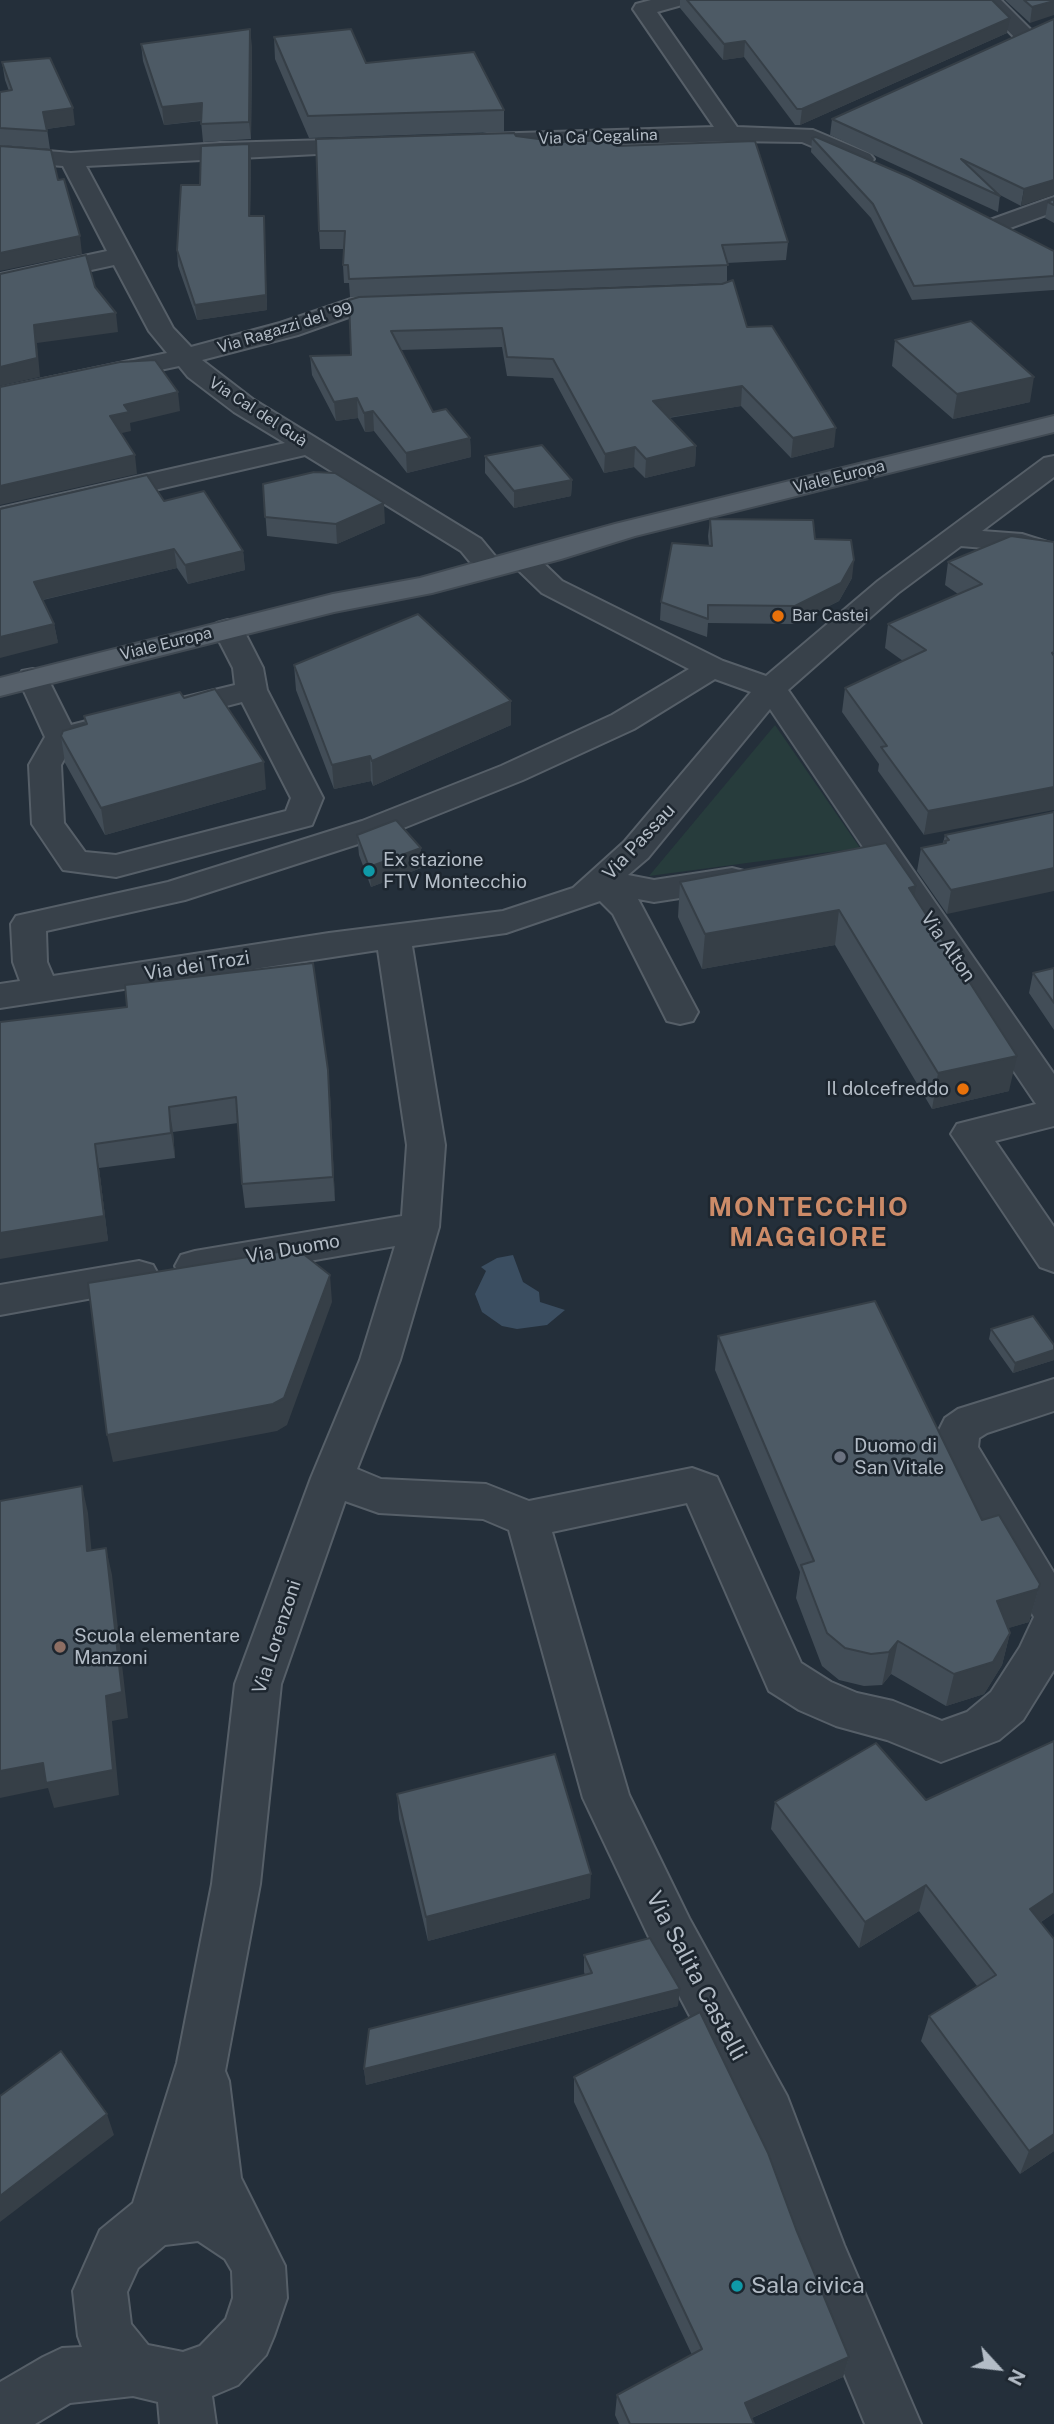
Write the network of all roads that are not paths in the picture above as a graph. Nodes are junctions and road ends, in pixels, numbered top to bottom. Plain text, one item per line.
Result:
1 (674, 0) edge
2 (989, 0) edge
3 (641, 4) edge
4 (1002, 47) edge
5 (830, 124) dead end
6 (730, 134) junction
7 (805, 135) junction
8 (461, 142) edge
9 (392, 145) edge
10 (0, 154) edge
11 (71, 160) junction
12 (881, 168) edge
13 (1054, 204) edge
14 (975, 214) edge
15 (999, 225) junction
16 (1021, 238) edge
17 (121, 256) junction
18 (0, 282) edge
19 (422, 302) edge
20 (184, 357) junction
21 (0, 396) edge
22 (1054, 425) edge
23 (309, 446) junction
24 (1054, 464) edge
25 (1023, 487) junction
26 (0, 517) edge
27 (1041, 528) edge
28 (625, 530) junction
29 (953, 537) junction
30 (1054, 554) edge
31 (480, 556) junction
32 (524, 560) junction
33 (333, 603) junction
34 (228, 629) junction
35 (712, 668) junction
36 (33, 678) junction
37 (0, 687) edge
38 (771, 688) junction
39 (251, 690) junction
40 (61, 737) junction
41 (921, 850) edge
42 (872, 859) junction
43 (763, 875) edge
44 (603, 881) junction
45 (14, 926) edge
46 (394, 939) junction
47 (41, 990) junction
48 (0, 996) edge
49 (680, 1012) dead end
50 (1054, 1102) edge
51 (1054, 1114) edge
52 (420, 1227) junction
53 (1054, 1257) edge
54 (0, 1300) edge
55 (1054, 1395) edge
56 (332, 1478) junction
57 (527, 1519) junction
58 (1054, 1612) edge
59 (1054, 1621) edge
60 (202, 2063) junction
61 (155, 2220) junction
62 (244, 2240) junction
63 (168, 2391) edge
64 (0, 2414) edge
65 (893, 2424) edge

1 - 3 street
2 - 4 street
3 - 6 street
5 - 7 street
6 - 7 street, Via Ca' Cegalina
6 - 8 street, Via Ca' Cegalina
7 - 12 street, Via Ca' Cegalina
9 - 11 street
10 - 11 street
11 - 17 street, Via Cal del Guà
13 - 15 street
14 - 15 street
15 - 16 street
17 - 18 street
17 - 20 street, Via Cal del Guà
19 - 20 street, Via Ragazzi del '99
20 - 21 street, Via Ragazzi del '99
20 - 23 street, Via Cal del Guà
22 - 28 main road, Viale Europa
23 - 26 street
23 - 31 street, Via Cal del Guà
24 - 25 street, Via Passau
25 - 27 street
25 - 29 street, Via Passau
28 - 31 main road, Viale Europa
28 - 32 main road, Viale Europa
29 - 30 street
29 - 38 street, Via Passau
31 - 33 main road, Viale Europa
32 - 33 main road, Viale Europa
32 - 35 street
33 - 34 main road, Viale Europa
34 - 36 main road, Viale Europa
34 - 39 street
35 - 38 street
35 - 45 street
36 - 37 main road, Viale Europa
36 - 40 street
38 - 42 street, Via Alton
38 - 44 street, Via Passau
39 - 40 street
39 - 40 street
41 - 42 street
42 - 50 street, Via Alton
43 - 44 street
44 - 46 street, Via Passau
44 - 49 street
45 - 47 street
46 - 47 street, Via dei Trozi
46 - 52 street
47 - 48 street, Via dei Trozi
51 - 53 street
52 - 54 street, Via Duomo
52 - 56 street, Via Lorenzoni
55 - 58 street
56 - 57 street
56 - 60 street, Via Lorenzoni
57 - 59 street
57 - 65 street, Via Salita Castelli
60 - 61 street, Via Lorenzoni
60 - 62 street, Via Lorenzoni
61 - 62 street
61 - 63 street
62 - 63 street
63 - 64 street

